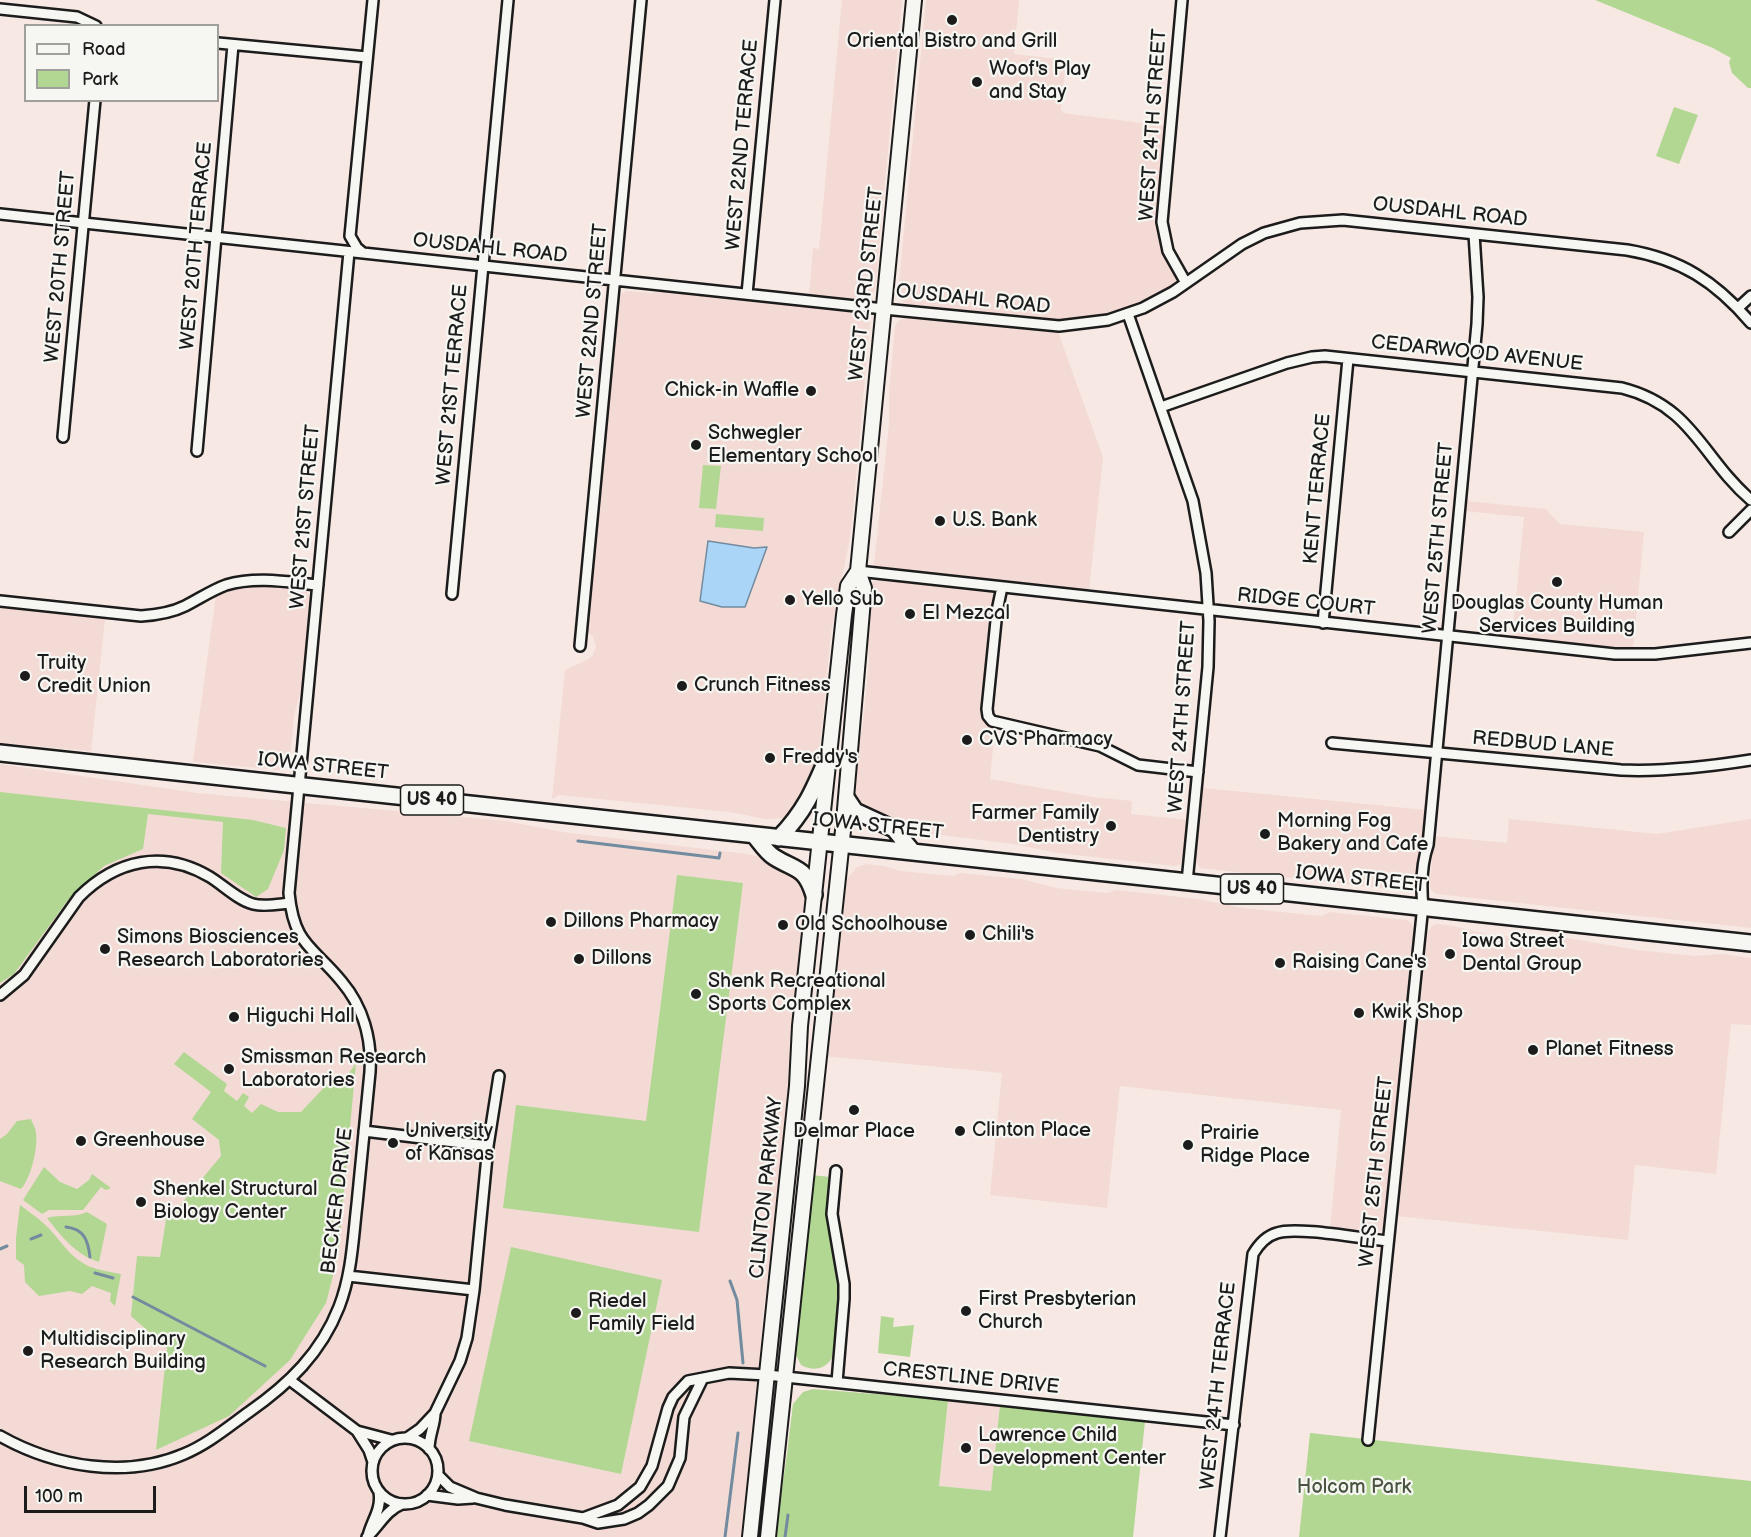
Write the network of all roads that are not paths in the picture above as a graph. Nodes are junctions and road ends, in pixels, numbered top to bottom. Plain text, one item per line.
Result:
1 (373, 0) edge
2 (508, 0) edge
3 (641, 0) edge
4 (775, 0) edge
5 (914, 0) edge
6 (1182, 0) edge
7 (0, 9) edge
8 (92, 24) edge
9 (219, 43) edge
10 (233, 45) junction
11 (367, 57) junction
12 (95, 102) edge
13 (0, 214) edge
14 (83, 223) junction
15 (1474, 234) junction
16 (350, 236) junction
17 (216, 238) junction
18 (336, 250) junction
19 (349, 252) junction
20 (364, 253) junction
21 (483, 266) junction
22 (615, 280) junction
23 (1186, 283) junction
24 (747, 294) junction
25 (1751, 296) edge
26 (1738, 308) junction
27 (885, 309) junction
28 (1128, 314) junction
29 (1751, 323) edge
30 (1348, 358) junction
31 (1472, 372) junction
32 (1161, 407) junction
33 (63, 437) dead end
34 (197, 451) dead end
35 (1751, 500) edge
36 (1751, 510) edge
37 (1729, 532) dead end
38 (858, 571) junction
39 (318, 585) junction
40 (1002, 586) junction
41 (452, 594) dead end
42 (0, 601) edge
43 (1209, 610) junction
44 (1323, 623) junction
45 (1448, 636) junction
46 (1751, 644) edge
47 (580, 646) dead end
48 (1332, 743) dead end
49 (0, 753) edge
50 (1437, 753) junction
51 (829, 754) junction
52 (1751, 760) edge
53 (1198, 772) junction
54 (299, 786) junction
55 (846, 798) junction
56 (754, 835) junction
57 (779, 838) junction
58 (819, 842) junction
59 (841, 845) junction
60 (914, 852) junction
61 (1187, 882) junction
62 (814, 895) junction
63 (290, 903) junction
64 (1423, 908) junction
65 (1751, 943) edge
66 (0, 995) edge
67 (499, 1077) dead end
68 (364, 1131) junction
69 (488, 1146) junction
70 (836, 1171) dead end
71 (1388, 1241) junction
72 (348, 1276) junction
73 (474, 1290) junction
74 (767, 1375) junction
75 (784, 1377) junction
76 (703, 1378) junction
77 (291, 1381) junction
78 (837, 1382) junction
79 (435, 1413) junction
80 (1234, 1425) junction
81 (357, 1431) junction
82 (0, 1436) edge
83 (407, 1438) junction
84 (391, 1440) junction
85 (1368, 1440) dead end
86 (429, 1449) junction
87 (373, 1462) junction
88 (438, 1475) junction
89 (379, 1491) junction
90 (427, 1495) junction
91 (476, 1498) junction
92 (402, 1504) junction
93 (583, 1518) junction
94 (368, 1537) edge
95 (750, 1537) edge
96 (768, 1537) edge
97 (1220, 1537) edge

1 - 11 street
2 - 21 street, WEST 21ST TERRACE
3 - 22 street, WEST 22ND STREET
4 - 24 street, WEST 22ND TERRACE
5 - 27 main road, WEST 23RD STREET
6 - 23 street, WEST 24TH STREET
7 - 8 street
9 - 10 street
10 - 11 street
10 - 17 street, WEST 20TH TERRACE
11 - 16 street
12 - 14 street, WEST 20TH STREET
13 - 14 street, OUSDAHL ROAD
14 - 17 street, OUSDAHL ROAD
14 - 33 street, WEST 20TH STREET
15 - 23 street, OUSDAHL ROAD
15 - 26 street, OUSDAHL ROAD
15 - 31 street, WEST 25TH STREET
16 - 18 street
16 - 20 street
17 - 18 street, OUSDAHL ROAD
17 - 34 street, WEST 20TH TERRACE
18 - 19 street, OUSDAHL ROAD
19 - 20 street, OUSDAHL ROAD
19 - 39 street, WEST 21ST STREET
20 - 21 street, OUSDAHL ROAD
21 - 22 street, OUSDAHL ROAD
21 - 41 street, WEST 21ST TERRACE
22 - 24 street, OUSDAHL ROAD
22 - 47 street, WEST 22ND STREET
23 - 28 street, OUSDAHL ROAD
24 - 27 street, OUSDAHL ROAD
25 - 26 street
26 - 29 street, OUSDAHL ROAD
27 - 28 street, OUSDAHL ROAD
27 - 38 main road, WEST 23RD STREET
28 - 32 street, WEST 24TH STREET
30 - 31 street, CEDARWOOD AVENUE
30 - 32 street, CEDARWOOD AVENUE
30 - 44 street, KENT TERRACE
31 - 35 street, CEDARWOOD AVENUE
31 - 45 street, WEST 25TH STREET
32 - 43 street, WEST 24TH STREET
36 - 37 street
38 - 40 street, RIDGE COURT
38 - 51 main road, WEST 23RD STREET
38 - 55 main road, WEST 23RD STREET
39 - 42 street
39 - 54 street, WEST 21ST STREET
40 - 43 street, RIDGE COURT
40 - 53 street
43 - 44 street, RIDGE COURT
43 - 53 street, WEST 24TH STREET
44 - 45 street, RIDGE COURT
45 - 46 street, RIDGE COURT
45 - 50 street, WEST 25TH STREET
48 - 50 street, REDBUD LANE
49 - 54 highway, IOWA STREET / US 40
50 - 52 street, REDBUD LANE
50 - 64 street, WEST 25TH STREET
51 - 57 highway
51 - 58 main road, WEST 23RD STREET
53 - 61 street, WEST 24TH STREET
54 - 56 highway, IOWA STREET / US 40
54 - 63 street, BECKER DRIVE
55 - 59 main road, WEST 23RD STREET
55 - 60 highway
56 - 57 highway, IOWA STREET / US 40
56 - 62 highway
57 - 58 highway, IOWA STREET / US 40
58 - 59 highway, IOWA STREET / US 40
58 - 62 main road, CLINTON PARKWAY
59 - 60 highway, IOWA STREET / US 40
59 - 75 main road, CLINTON PARKWAY
60 - 61 highway, IOWA STREET / US 40
61 - 64 highway, IOWA STREET / US 40
62 - 74 main road, CLINTON PARKWAY
63 - 66 street
63 - 68 street, BECKER DRIVE
64 - 65 highway, IOWA STREET / US 40
64 - 71 street, WEST 25TH STREET
67 - 69 street
68 - 69 street
68 - 72 street, BECKER DRIVE
69 - 73 street
70 - 78 street
71 - 80 street, WEST 24TH TERRACE
71 - 85 street, WEST 25TH STREET
72 - 73 street
72 - 77 street, BECKER DRIVE
73 - 79 street
74 - 75 street, CRESTLINE DRIVE
74 - 76 street, CRESTLINE DRIVE
74 - 95 main road, CLINTON PARKWAY
75 - 78 street, CRESTLINE DRIVE
75 - 96 main road, CLINTON PARKWAY
76 - 93 street, CRESTLINE DRIVE
76 - 93 street
77 - 81 street
77 - 82 street, BECKER DRIVE
78 - 80 street, CRESTLINE DRIVE
79 - 83 street
79 - 86 street
80 - 97 street, WEST 24TH TERRACE
81 - 84 street
81 - 87 street
83 - 84 street
83 - 86 street
84 - 87 street
86 - 88 street
87 - 89 street
88 - 90 street
88 - 91 street
89 - 92 street
89 - 94 street
90 - 91 street
90 - 92 street
91 - 93 street
92 - 94 street

